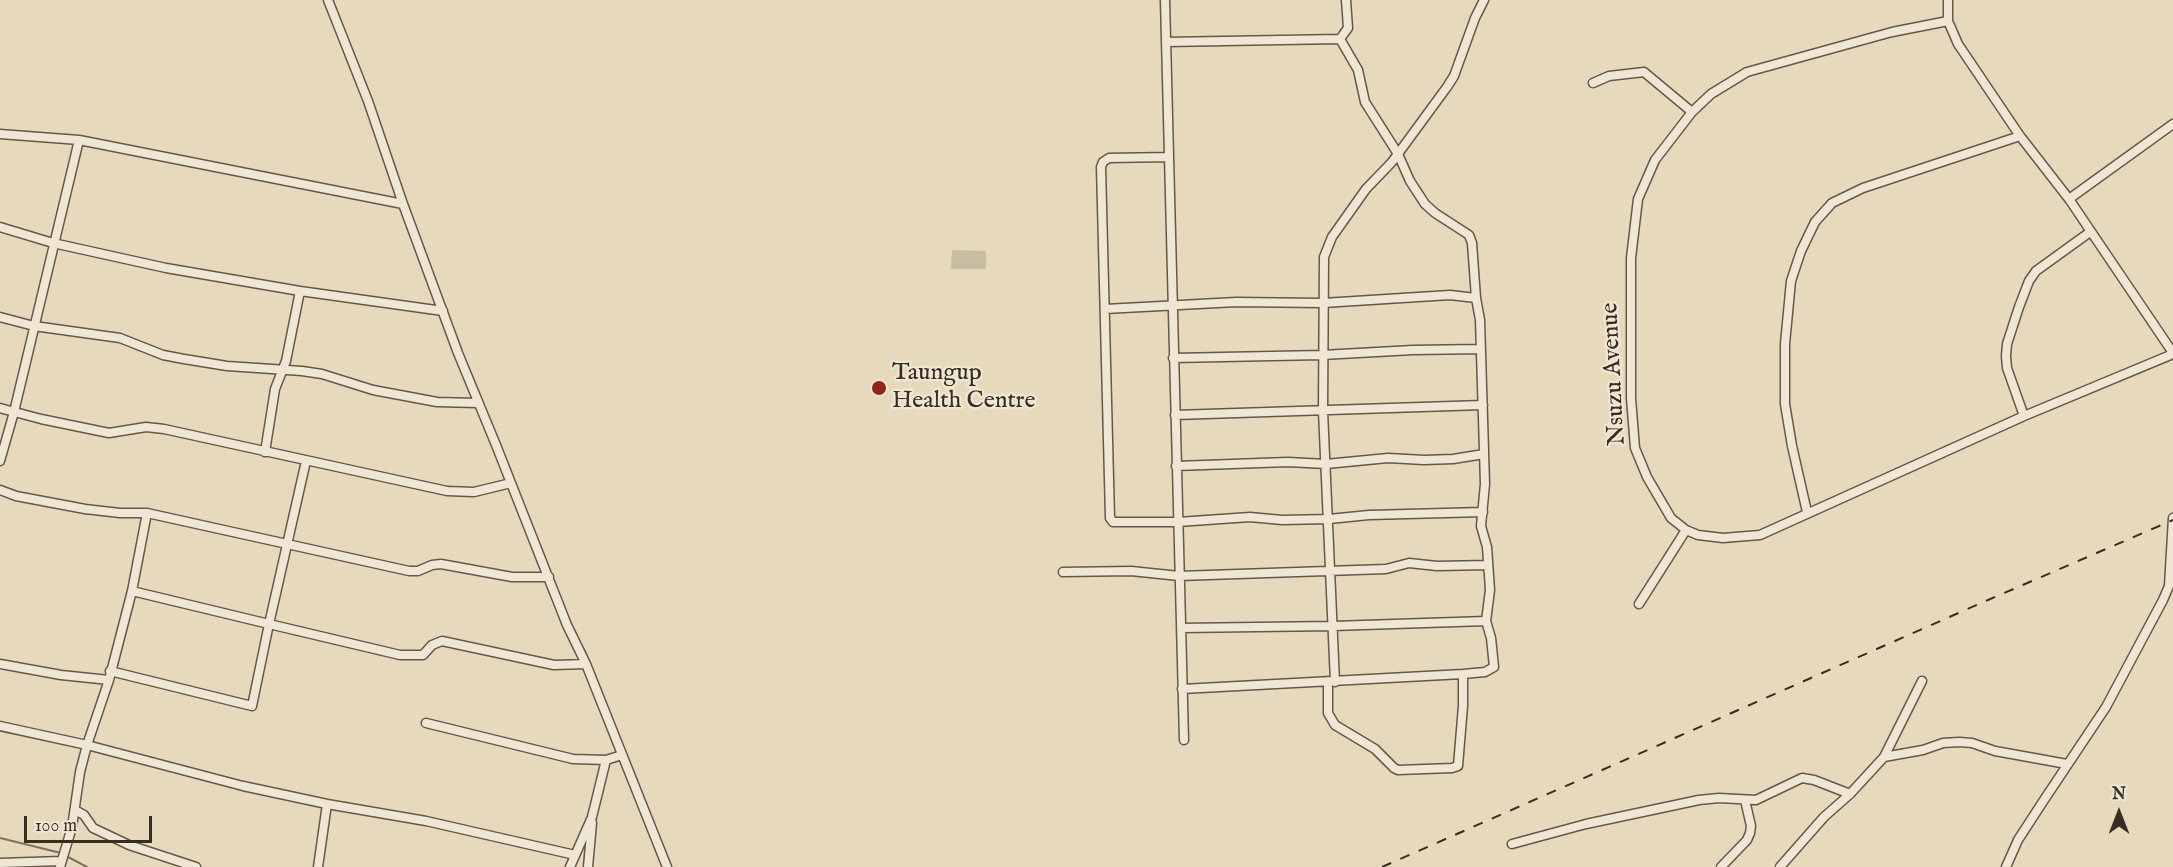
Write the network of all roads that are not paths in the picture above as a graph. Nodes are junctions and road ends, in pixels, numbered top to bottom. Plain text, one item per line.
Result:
1 (328, 0) edge
2 (1165, 0) edge
3 (1346, 0) edge
4 (1485, 0) edge
5 (1948, 0) edge
6 (1948, 21) junction
7 (1340, 39) junction
8 (1166, 42) junction
9 (1593, 83) dead end
10 (1692, 112) junction
11 (2173, 124) edge
12 (0, 134) edge
13 (2020, 136) junction
14 (80, 140) junction
15 (1398, 154) junction
16 (1168, 157) junction
17 (2069, 199) junction
18 (403, 204) junction
19 (0, 227) edge
20 (2090, 232) junction
21 (54, 243) junction
22 (300, 291) junction
23 (1476, 298) junction
24 (1323, 303) junction
25 (1172, 305) junction
26 (1105, 309) junction
27 (443, 311) junction
28 (0, 317) edge
29 (34, 326) junction
30 (1480, 350) junction
31 (2173, 353) edge
32 (1322, 355) junction
33 (1173, 358) junction
34 (281, 370) junction
35 (478, 403) junction
36 (1483, 405) junction
37 (0, 408) edge
38 (1323, 411) junction
39 (14, 412) junction
40 (1175, 415) junction
41 (2024, 416) junction
42 (266, 453) junction
43 (1484, 454) junction
44 (0, 461) edge
45 (306, 461) junction
46 (1326, 464) junction
47 (1176, 466) junction
48 (511, 483) junction
49 (0, 490) edge
50 (1483, 512) junction
51 (1807, 512) junction
52 (147, 513) junction
53 (2173, 518) edge
54 (1329, 519) junction
55 (1178, 522) junction
56 (1686, 530) junction
57 (288, 543) junction
58 (1488, 565) junction
59 (1331, 571) junction
60 (1063, 572) dead end
61 (1179, 576) junction
62 (549, 577) junction
63 (2169, 586) junction
64 (132, 591) junction
65 (2173, 599) edge
66 (1639, 604) dead end
67 (1486, 621) junction
68 (269, 624) junction
69 (1333, 626) junction
70 (1181, 628) junction
71 (0, 664) edge
72 (586, 664) junction
73 (1463, 674) junction
74 (110, 676) junction
75 (1922, 681) dead end
76 (1332, 682) junction
77 (1182, 689) junction
78 (426, 723) dead end
79 (0, 726) edge
80 (1184, 740) dead end
81 (87, 745) junction
82 (622, 755) junction
83 (1884, 757) junction
84 (606, 760) junction
85 (2067, 764) junction
86 (1850, 794) junction
87 (1745, 800) junction
88 (327, 804) junction
89 (75, 810) junction
90 (592, 817) junction
91 (1512, 844) dead end
92 (575, 855) junction
93 (61, 862) edge
94 (0, 863) edge
95 (196, 867) edge
96 (318, 867) edge
97 (570, 867) edge
98 (588, 867) edge
99 (667, 867) edge
100 (1721, 867) edge
101 (1780, 867) edge
102 (2006, 867) edge

1 - 18 street
2 - 8 street
3 - 7 street
4 - 15 street
5 - 6 street
6 - 10 street, Nsuzu Avenue
6 - 13 street
7 - 8 street
7 - 15 street
8 - 16 street
9 - 10 street
10 - 56 street, Nsuzu Avenue
11 - 17 street
12 - 14 street
13 - 17 street
13 - 51 street
14 - 18 street
14 - 21 street
15 - 23 street
15 - 24 street
16 - 25 street
16 - 26 street
17 - 20 street
18 - 27 street
19 - 21 street
20 - 31 street
20 - 41 street
21 - 22 street
21 - 29 street
22 - 27 street
22 - 34 street
23 - 24 street
23 - 30 street
24 - 25 street
24 - 32 street
25 - 26 street
25 - 33 street
26 - 55 street
27 - 35 street
28 - 29 street
29 - 34 street
29 - 39 street
30 - 32 street
30 - 36 street
31 - 41 street
32 - 33 street
32 - 38 street
33 - 40 street
34 - 35 street
34 - 42 street
35 - 48 street
36 - 38 street
36 - 43 street
37 - 39 street
38 - 40 street
38 - 46 street
39 - 42 street
39 - 44 street
40 - 47 street
41 - 51 street
42 - 45 street
43 - 46 street
43 - 50 street
45 - 48 street
45 - 57 street
46 - 47 street
46 - 54 street
47 - 55 street
48 - 62 street
49 - 52 street
50 - 54 street
50 - 58 street
51 - 56 street
52 - 57 street
52 - 64 street
53 - 63 street
54 - 55 street
54 - 59 street
55 - 61 street
56 - 66 street
57 - 62 street
57 - 68 street
58 - 59 street
58 - 67 street
59 - 61 street
59 - 69 street
60 - 61 street
61 - 70 street
62 - 72 street
63 - 65 street
63 - 85 street
64 - 68 street
64 - 74 street
67 - 69 street
67 - 73 street
68 - 72 street
68 - 74 street
69 - 70 street
69 - 76 street
70 - 77 street
71 - 74 street
72 - 82 street
73 - 76 street
73 - 76 street
74 - 81 street
75 - 83 street
76 - 77 street
77 - 80 street
78 - 84 street
79 - 81 street
81 - 88 street
81 - 89 street
82 - 84 street
82 - 99 street
83 - 85 street
83 - 86 street
84 - 90 street
85 - 102 street
86 - 87 street
86 - 101 street
87 - 91 street
87 - 100 street
88 - 92 street
88 - 96 street
89 - 93 street
89 - 95 street
90 - 92 street
90 - 98 street
92 - 97 street
93 - 94 street

